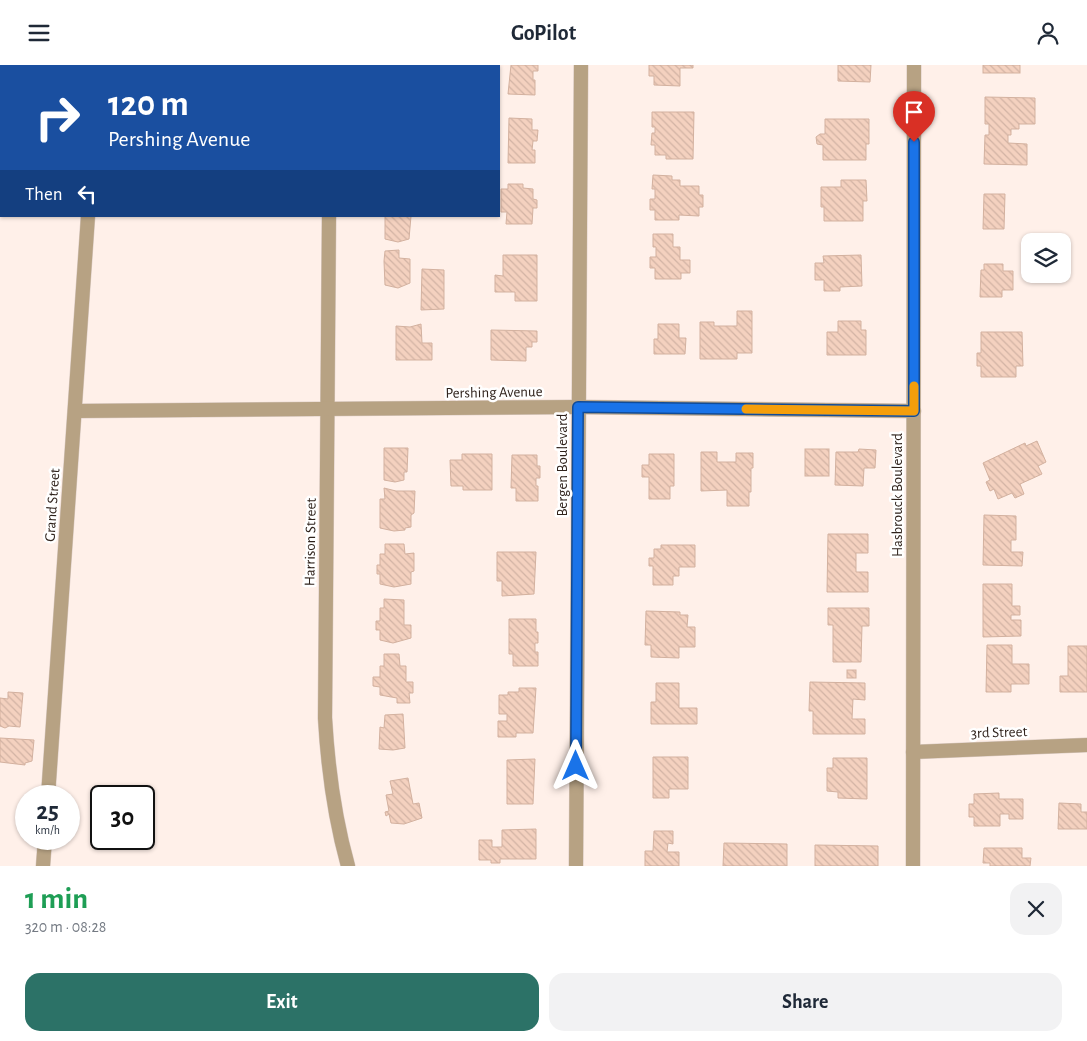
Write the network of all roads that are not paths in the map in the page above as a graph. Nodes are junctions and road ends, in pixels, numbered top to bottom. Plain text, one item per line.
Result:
1 (581, 65) edge
2 (914, 65) edge
3 (88, 217) edge
4 (329, 217) edge
5 (578, 407) junction
6 (327, 409) junction
7 (75, 411) junction
8 (914, 411) junction
9 (1087, 745) edge
10 (913, 752) junction
11 (49, 785) edge
12 (44, 850) edge
13 (43, 866) edge
14 (348, 866) edge
15 (576, 866) edge
16 (913, 866) edge

1 - 5 street, Bergen Boulevard
2 - 8 street, Hasbrouck Boulevard
3 - 7 street, Grand Street
4 - 6 street, Harrison Street
5 - 6 street, Pershing Avenue
5 - 8 street, Pershing Avenue
5 - 15 street, Bergen Boulevard
6 - 7 street, Pershing Avenue
6 - 14 street, Harrison Street
7 - 11 street, Grand Street
8 - 10 street, Hasbrouck Boulevard
9 - 10 street, 3rd Street
10 - 16 street, Hasbrouck Boulevard
12 - 13 street

